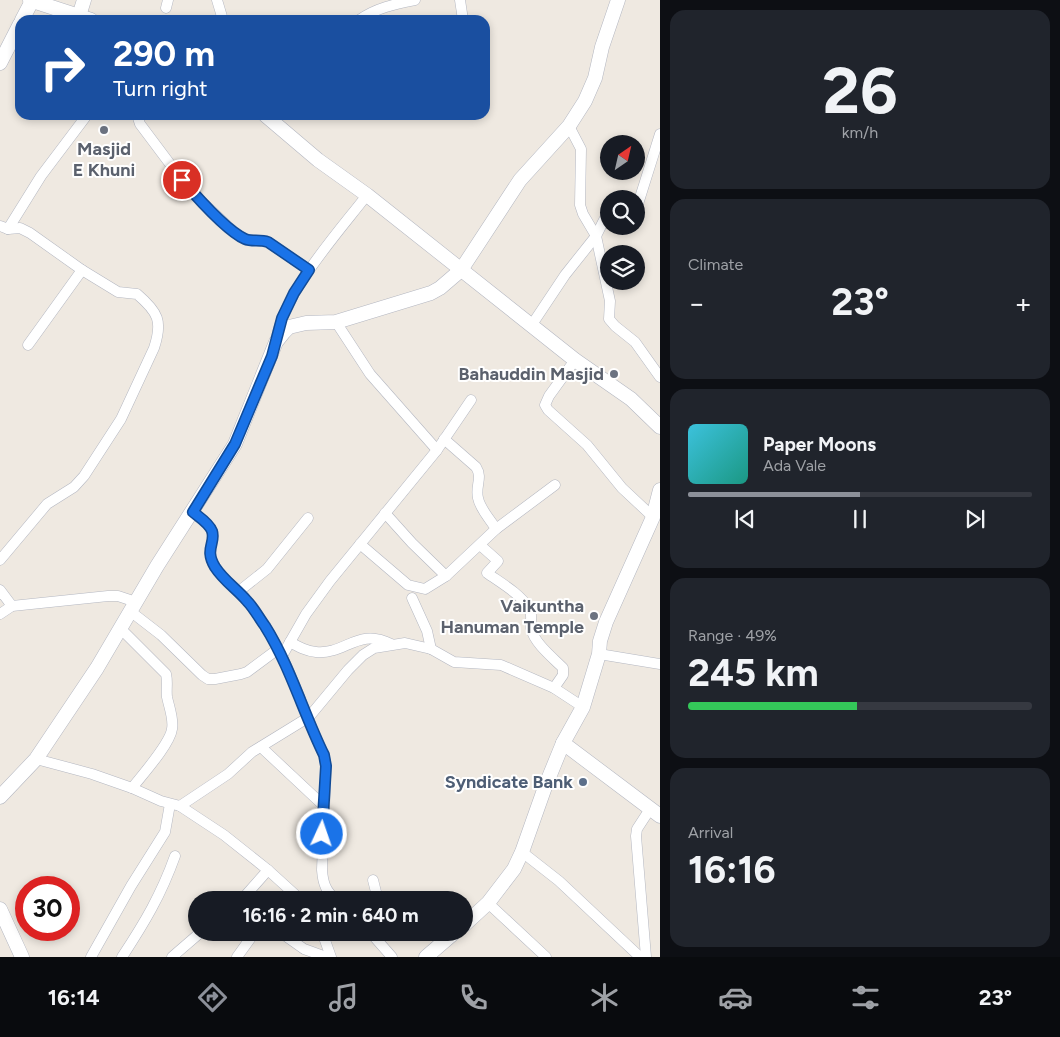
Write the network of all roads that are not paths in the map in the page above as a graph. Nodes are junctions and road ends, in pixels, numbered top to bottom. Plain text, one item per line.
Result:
1 (31, 0) edge
2 (84, 0) edge
3 (217, 0) edge
4 (415, 0) edge
5 (460, 0) edge
6 (618, 0) edge
7 (24, 15) edge
8 (76, 15) edge
9 (85, 15) edge
10 (222, 15) edge
11 (367, 15) edge
12 (462, 15) edge
13 (15, 34) edge
14 (0, 63) edge
15 (83, 120) edge
16 (139, 120) edge
17 (270, 120) edge
18 (570, 126) junction
19 (660, 134) edge
20 (643, 190) edge
21 (367, 195) junction
22 (4, 227) edge
23 (600, 228) edge
24 (596, 236) junction
25 (82, 270) junction
26 (309, 270) junction
27 (461, 270) junction
28 (336, 322) junction
29 (531, 326) junction
30 (276, 342) junction
31 (28, 345) dead end
32 (575, 360) junction
33 (660, 378) edge
34 (471, 400) dead end
35 (660, 427) edge
36 (444, 439) junction
37 (437, 450) junction
38 (555, 485) dead end
39 (660, 490) edge
40 (193, 512) junction
41 (385, 513) junction
42 (653, 517) junction
43 (308, 518) dead end
44 (496, 529) junction
45 (360, 544) junction
46 (480, 545) junction
47 (0, 560) edge
48 (446, 576) junction
49 (0, 590) edge
50 (238, 592) junction
51 (412, 598) dead end
52 (12, 606) junction
53 (133, 606) junction
54 (0, 614) edge
55 (120, 628) junction
56 (290, 642) junction
57 (391, 644) junction
58 (431, 649) junction
59 (280, 653) junction
60 (599, 654) junction
61 (660, 664) edge
62 (554, 688) junction
63 (584, 707) junction
64 (308, 717) junction
65 (563, 742) junction
66 (261, 746) junction
67 (36, 759) junction
68 (132, 788) junction
69 (0, 797) edge
70 (175, 805) junction
71 (324, 806) junction
72 (655, 813) edge
73 (522, 852) junction
74 (175, 856) dead end
75 (268, 870) junction
76 (373, 880) dead end
77 (251, 891) edge
78 (291, 891) edge
79 (327, 891) edge
80 (376, 891) edge
81 (488, 903) junction
82 (0, 909) edge
83 (473, 917) edge
84 (5, 931) edge
85 (191, 941) edge
86 (249, 941) edge
87 (293, 941) edge
88 (325, 941) edge
89 (378, 941) edge
90 (445, 941) edge
91 (22, 957) edge
92 (92, 957) edge
93 (122, 957) edge
94 (172, 957) edge
95 (237, 957) edge
96 (326, 957) edge
97 (331, 957) edge
98 (392, 957) edge
99 (426, 957) edge
100 (546, 957) edge
101 (640, 957) edge
102 (646, 957) edge

1 - 7 street
1 - 8 street
2 - 9 street
3 - 10 street
4 - 11 street
5 - 12 street
6 - 18 street
13 - 14 street
15 - 22 street
16 - 26 street
17 - 21 street
18 - 24 street
18 - 27 street
19 - 20 street
21 - 26 street
21 - 27 street
22 - 25 street
23 - 24 street
24 - 29 street
24 - 33 street
25 - 31 street
25 - 47 street
26 - 30 street
27 - 28 street
27 - 29 street
28 - 30 street
28 - 37 street
29 - 32 street
30 - 40 street
32 - 35 street
32 - 42 street
34 - 36 street
36 - 37 street
36 - 44 street
37 - 41 street
38 - 44 street
39 - 42 street
40 - 50 street
40 - 53 street
41 - 45 street
41 - 48 street
42 - 60 street
43 - 50 street
44 - 46 street
45 - 48 street
45 - 56 street
46 - 48 street
46 - 62 street
49 - 52 street
50 - 59 street
51 - 58 street
52 - 53 street
52 - 54 street
53 - 55 street
53 - 59 street
55 - 67 street
55 - 68 street
56 - 57 street
56 - 59 street
57 - 58 street
57 - 64 street
58 - 62 street
59 - 64 street
60 - 61 street
60 - 63 street
62 - 63 street
63 - 65 street
64 - 66 street
64 - 71 street
65 - 72 street
65 - 73 street
66 - 70 street
66 - 71 street
67 - 68 street
67 - 69 street
68 - 70 street
70 - 75 street
70 - 92 street
71 - 79 street
72 - 102 street
73 - 81 street
73 - 101 street
74 - 93 street
75 - 77 street
75 - 78 street
76 - 80 street
81 - 83 street
81 - 100 street
82 - 84 street
84 - 91 street
85 - 94 street
86 - 95 street
87 - 96 street
88 - 97 street
89 - 98 street
90 - 99 street

